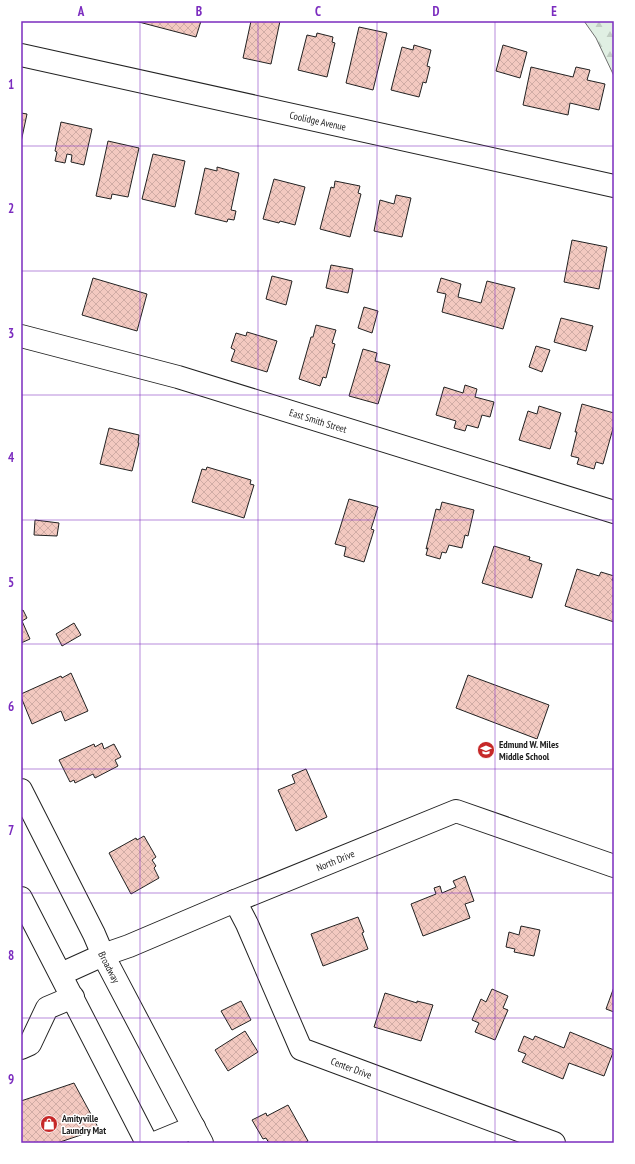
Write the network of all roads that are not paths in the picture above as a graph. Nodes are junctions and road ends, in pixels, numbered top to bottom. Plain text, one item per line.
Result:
1 (21, 55) edge
2 (614, 186) edge
3 (21, 336) edge
4 (614, 512) edge
5 (21, 790) edge
6 (614, 866) edge
7 (21, 898) edge
8 (235, 901) junction
9 (104, 955) junction
10 (61, 974) junction
11 (73, 997) junction
12 (21, 1048) edge
13 (198, 1135) edge
14 (147, 1143) edge
15 (156, 1143) edge
16 (554, 1143) edge

1 - 2 street, Coolidge Avenue
3 - 4 street, East Smith Street
5 - 9 street, Broadway
6 - 8 street, North Drive
7 - 10 street
8 - 9 street, North Drive
8 - 16 street, Center Drive
9 - 10 street, North Drive
9 - 13 street, Broadway
10 - 11 street
11 - 12 street
11 - 14 street
13 - 15 street

